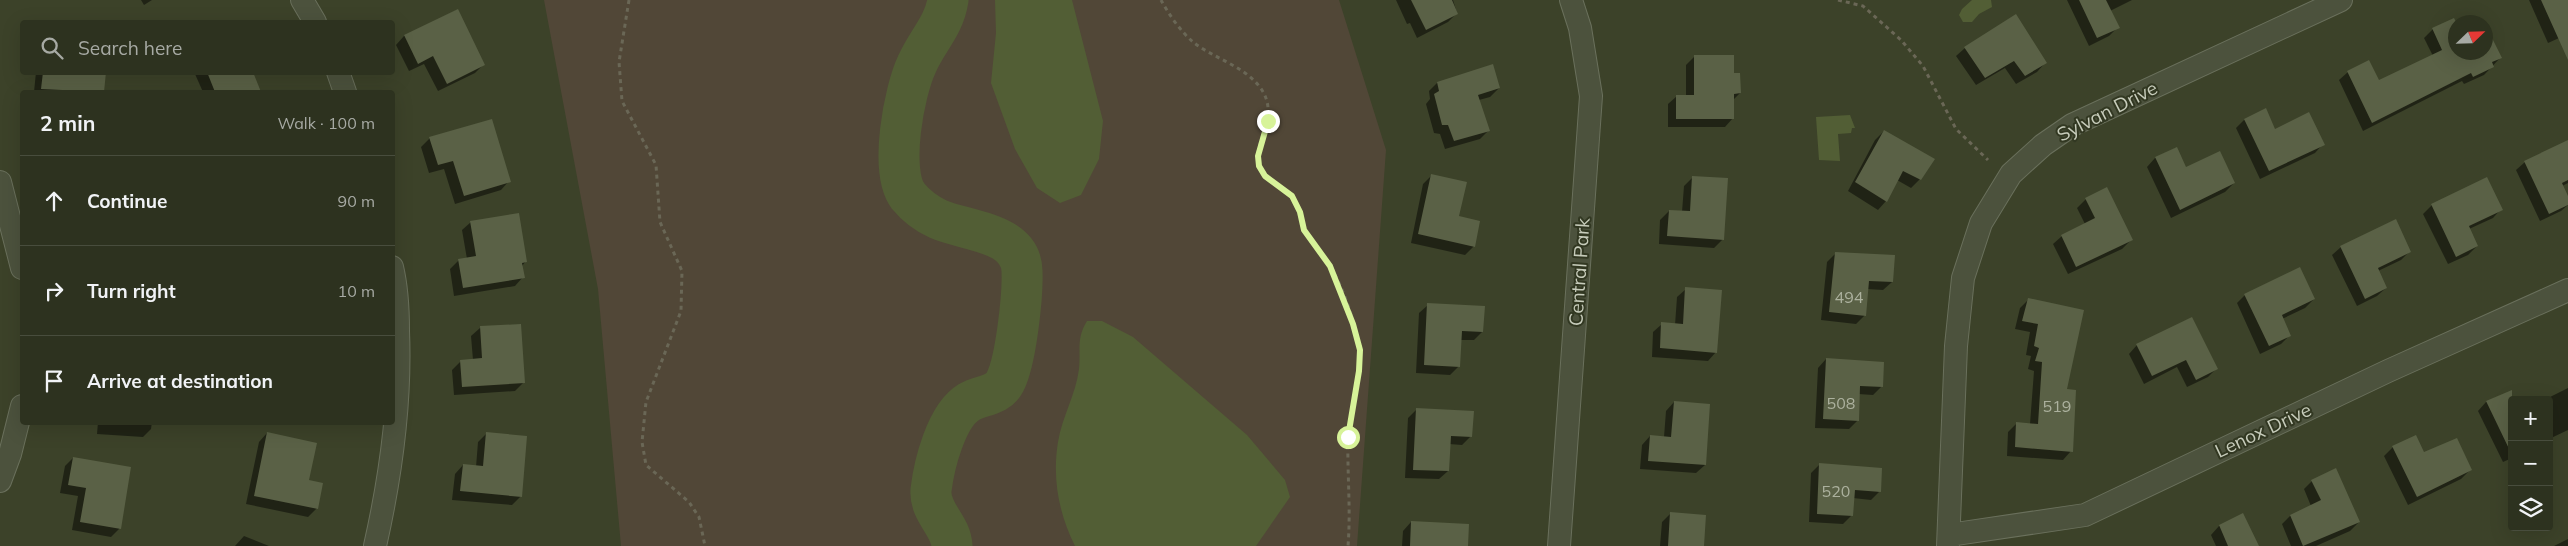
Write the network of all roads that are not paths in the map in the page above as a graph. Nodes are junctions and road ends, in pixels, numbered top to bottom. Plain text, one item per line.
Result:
1 (302, 0) edge
2 (1571, 0) edge
3 (2341, 0) edge
4 (314, 20) edge
5 (339, 75) edge
6 (344, 90) edge
7 (0, 182) edge
8 (20, 260) edge
9 (395, 277) edge
10 (2568, 290) edge
11 (20, 414) edge
12 (0, 481) edge
13 (1948, 540) edge
14 (375, 546) edge
15 (1559, 546) edge

1 - 4 street
2 - 15 street, Central Park
3 - 13 street, Sylvan Drive
5 - 6 street
7 - 8 street
9 - 14 street
10 - 13 street, Lenox Drive
11 - 12 street

